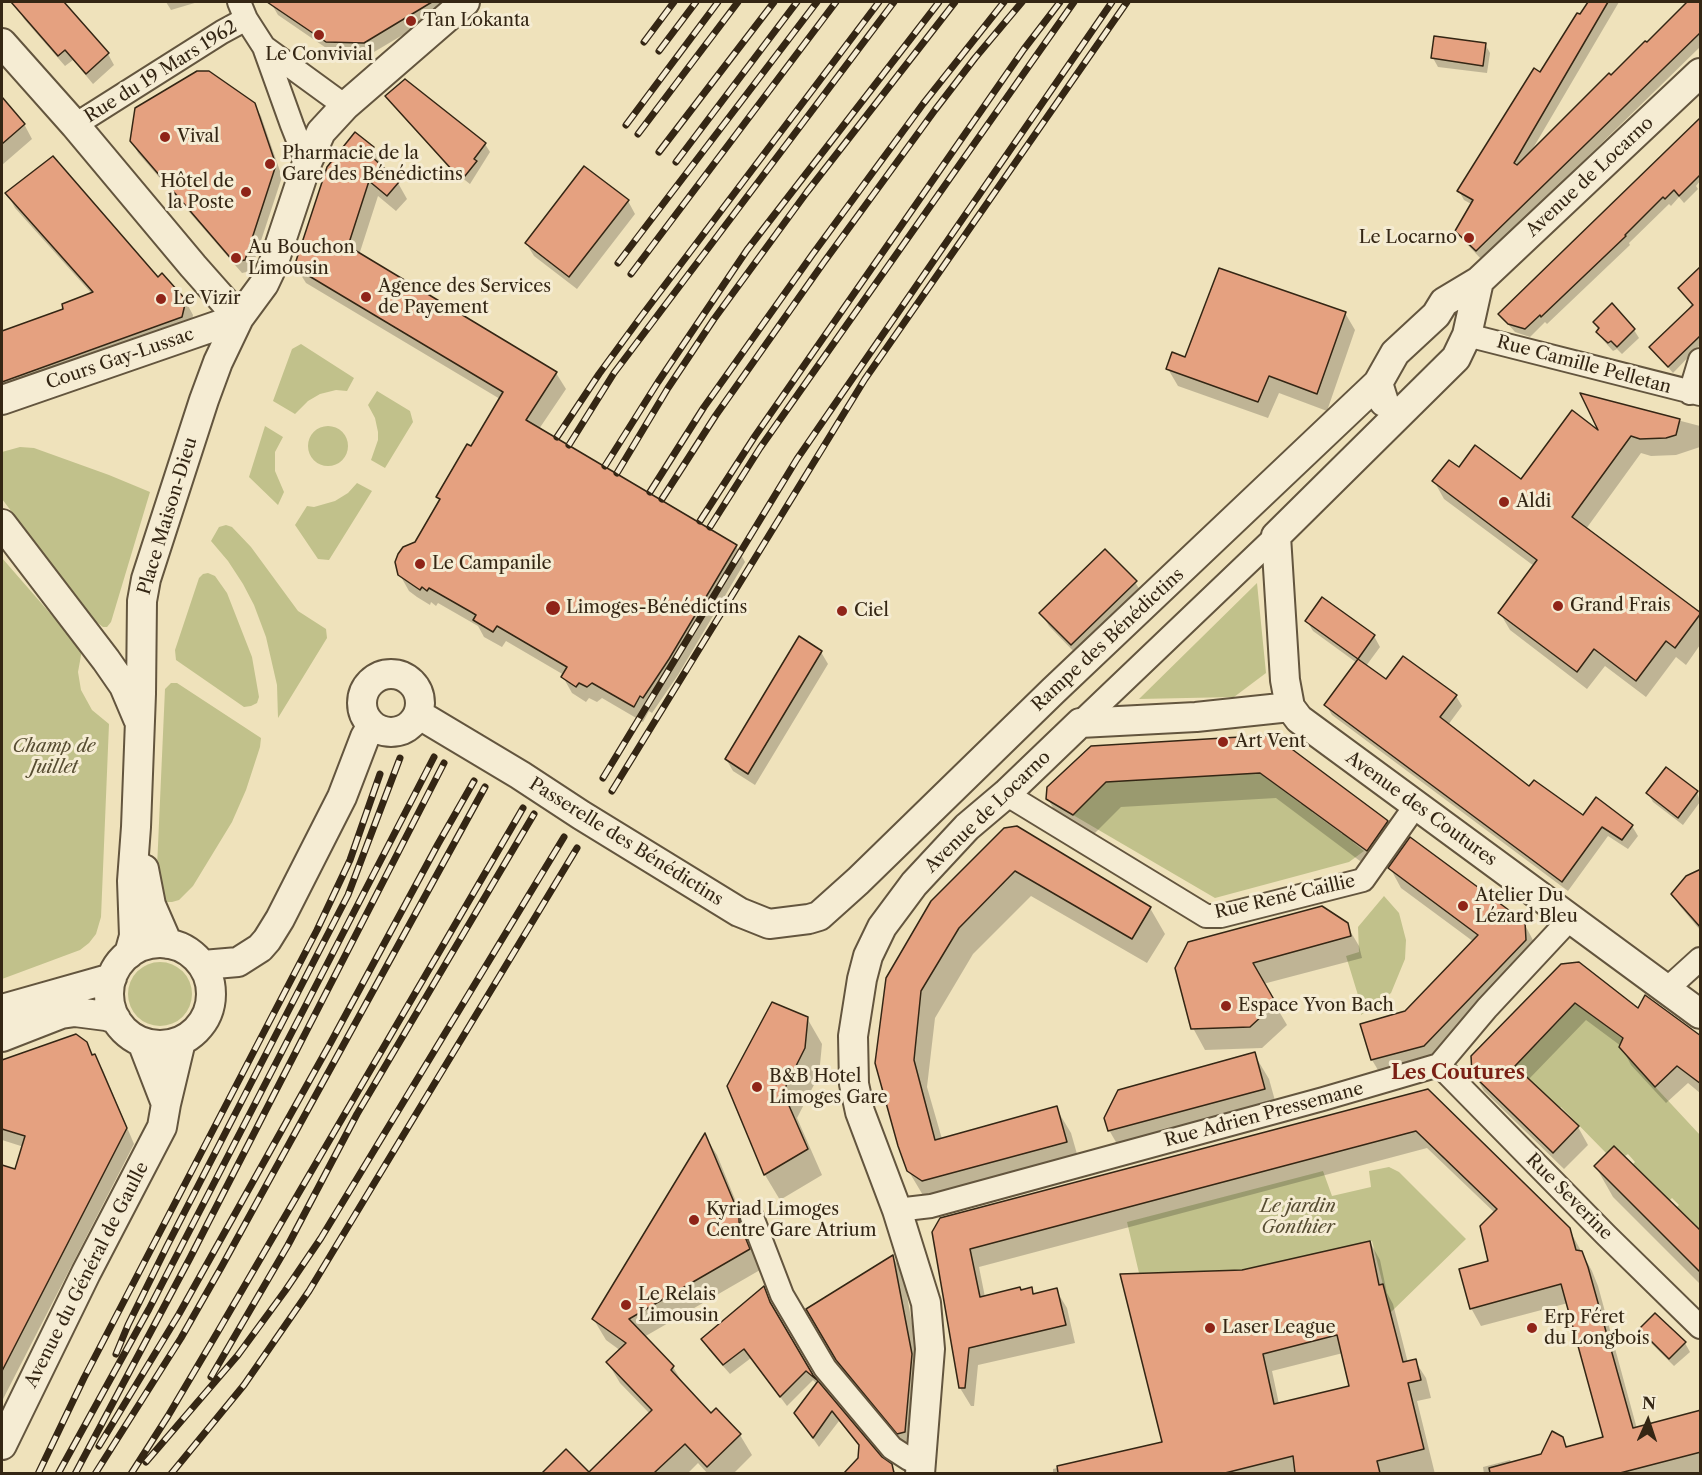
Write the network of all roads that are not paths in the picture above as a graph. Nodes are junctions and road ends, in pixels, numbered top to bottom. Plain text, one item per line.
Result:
1 (465, 2) edge
2 (243, 10) edge
3 (2, 43) edge
4 (264, 47) junction
5 (1701, 73) edge
6 (345, 106) junction
7 (75, 125) junction
8 (307, 163) junction
9 (1479, 281) junction
10 (1436, 315) junction
11 (239, 318) junction
12 (1467, 335) junction
13 (1701, 360) edge
14 (1378, 383) junction
15 (1695, 394) edge
16 (2, 400) edge
17 (1403, 412) junction
18 (2, 524) edge
19 (1276, 536) junction
20 (1290, 707) junction
21 (135, 711) junction
22 (418, 714) junction
23 (1080, 723) junction
24 (372, 725) junction
25 (1006, 794) junction
26 (1416, 805) junction
27 (136, 827) junction
28 (840, 898) joint
29 (1570, 919) junction
30 (168, 944) junction
31 (129, 954) junction
32 (1701, 958) edge
33 (238, 962) junction
34 (203, 965) junction
35 (112, 978) junction
36 (1667, 989) junction
37 (212, 1000) junction
38 (2, 1009) edge
39 (1701, 1014) edge
40 (116, 1019) junction
41 (2, 1037) edge
42 (181, 1041) junction
43 (142, 1042) junction
44 (1439, 1065) junction
45 (166, 1104) junction
46 (897, 1210) junction
47 (752, 1217) dead end
48 (1701, 1327) edge
49 (2, 1444) edge
50 (920, 1468) edge

1 - 6 street, Place Maison-Dieu
2 - 4 street
2 - 7 street, Rue du 19 Mars 1962
3 - 7 street
4 - 6 street
4 - 8 street
5 - 9 street, Avenue de Locarno
6 - 8 street, Place Maison-Dieu
7 - 11 street
8 - 11 street, Place Maison-Dieu
9 - 10 street, Avenue de Locarno
9 - 12 street, Avenue de Locarno
10 - 12 street
10 - 14 street, Rampe des Bénédictins
11 - 16 street, Cours Gay-Lussac
11 - 21 street, Place Maison-Dieu
12 - 15 street, Rue Camille Pelletan
12 - 17 street, Avenue de Locarno
13 - 15 street
14 - 17 street
14 - 28 street, Rampe des Bénédictins
17 - 19 street, Avenue de Locarno
18 - 21 street
19 - 20 street
19 - 23 street, Avenue de Locarno
20 - 23 street
20 - 26 street, Avenue des Coutures
21 - 27 street, Place Maison-Dieu
22 - 24 street
22 - 24 street
22 - 28 street, Passerelle des Bénédictins
23 - 25 street, Avenue de Locarno
24 - 33 street
25 - 26 street, Rue René Caillie
25 - 46 street, Avenue de Locarno
26 - 29 street, Avenue des Coutures
27 - 30 street, Place Maison-Dieu
27 - 31 street, Place Maison-Dieu
29 - 36 street, Avenue des Coutures
29 - 44 street
30 - 31 street
30 - 34 street
31 - 35 street
32 - 36 street
33 - 34 street
33 - 37 street
34 - 37 street
35 - 38 street
35 - 40 street
36 - 39 street, Avenue des Coutures
37 - 42 street
40 - 41 street
40 - 43 street
42 - 43 street
42 - 45 street, Avenue du Général de Gaulle
43 - 45 street
44 - 46 street, Rue Adrien Pressemane
44 - 48 street, Rue Severine
45 - 49 street, Avenue du Général de Gaulle
46 - 50 street, Avenue de Locarno
47 - 50 street

